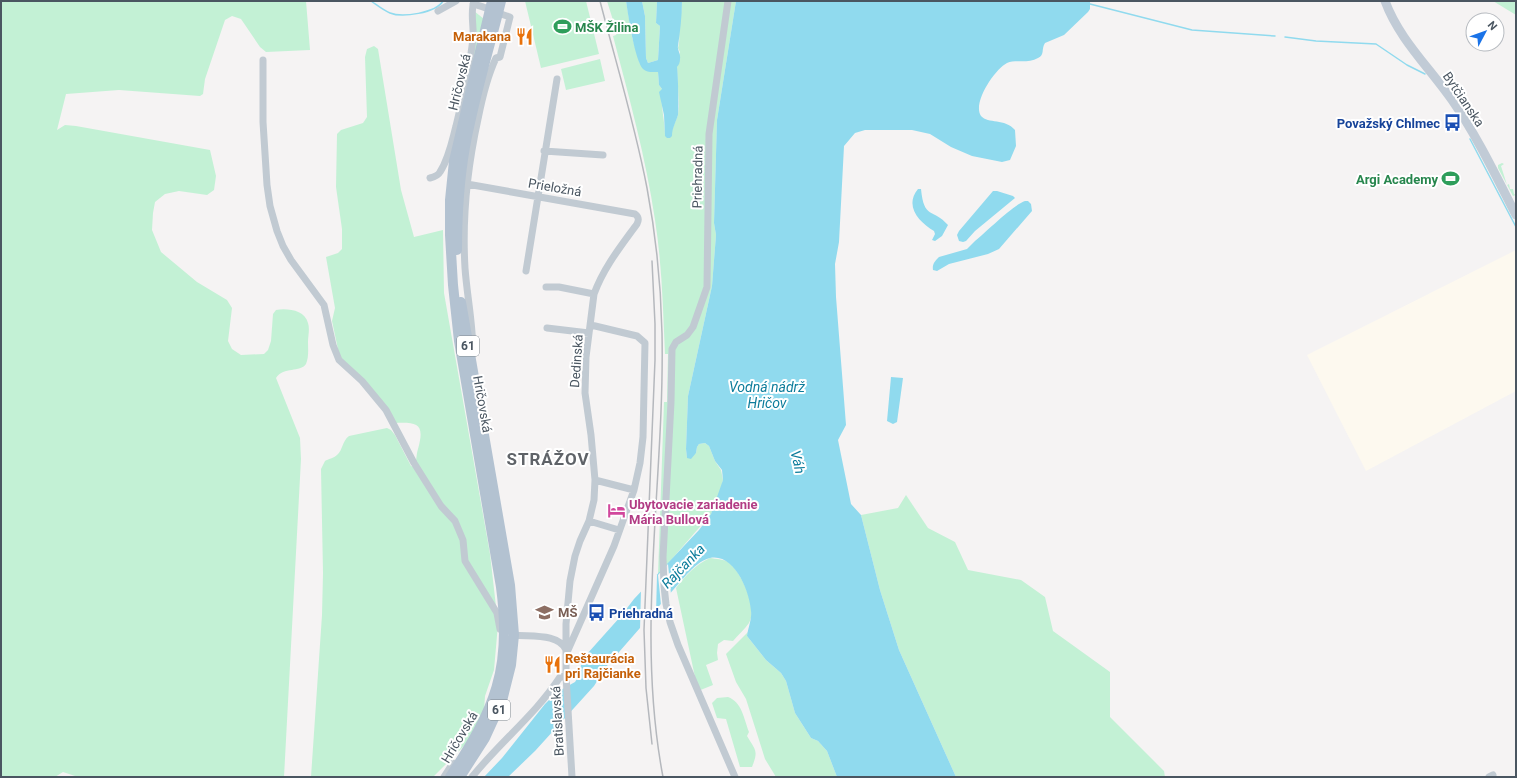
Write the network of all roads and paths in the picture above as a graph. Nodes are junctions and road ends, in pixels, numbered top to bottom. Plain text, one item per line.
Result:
1 (456, 1) edge
2 (501, 1) edge
3 (728, 1) edge
4 (1385, 1) edge
5 (474, 2) edge
6 (493, 8) edge
7 (438, 11) dead end
8 (491, 57) junction
9 (262, 60) dead end
10 (557, 79) dead end
11 (544, 151) junction
12 (603, 155) dead end
13 (430, 178) dead end
14 (467, 184) junction
15 (538, 196) junction
16 (1516, 215) edge
17 (638, 216) joint
18 (526, 270) dead end
19 (546, 287) dead end
20 (594, 294) junction
21 (591, 325) junction
22 (547, 328) dead end
23 (589, 333) junction
24 (474, 371) junction
25 (594, 480) junction
26 (634, 490) junction
27 (589, 521) junction
28 (619, 530) junction
29 (514, 635) junction
30 (567, 652) junction
31 (567, 679) junction
32 (444, 777) edge
33 (450, 777) edge
34 (460, 777) edge
35 (472, 777) edge
36 (572, 777) edge
37 (735, 777) edge

1 - 7 street
2 - 6 main road, Hričovská / 61
3 - 37 street, Priehradná
4 - 16 main road, Bytčianska
5 - 6 street
5 - 13 street
6 - 8 main road, Hričovská / 61
6 - 8 street, Hričovská
6 - 33 main road, Hričovská / 61
8 - 14 street, Hričovská
8 - 24 main road, Hričovská / 61
9 - 32 street, Hričovská
10 - 11 street
11 - 12 street
11 - 15 street
14 - 15 street, Prieložná
14 - 24 street, Hričovská
15 - 17 street, Prieložná
15 - 18 street
17 - 20 street, Dedinská
19 - 20 street
20 - 21 street, Dedinská
21 - 23 street, Dedinská
21 - 26 street
22 - 23 street
23 - 25 street, Dedinská
24 - 29 main road, Hričovská / 61
25 - 26 street
25 - 27 street, Dedinská
26 - 28 street
27 - 28 street
27 - 30 street, Dedinská
28 - 30 street
29 - 30 street
29 - 34 main road, Hričovská / 61
30 - 31 street, Bratislavská
31 - 35 street
31 - 36 street, Bratislavská

